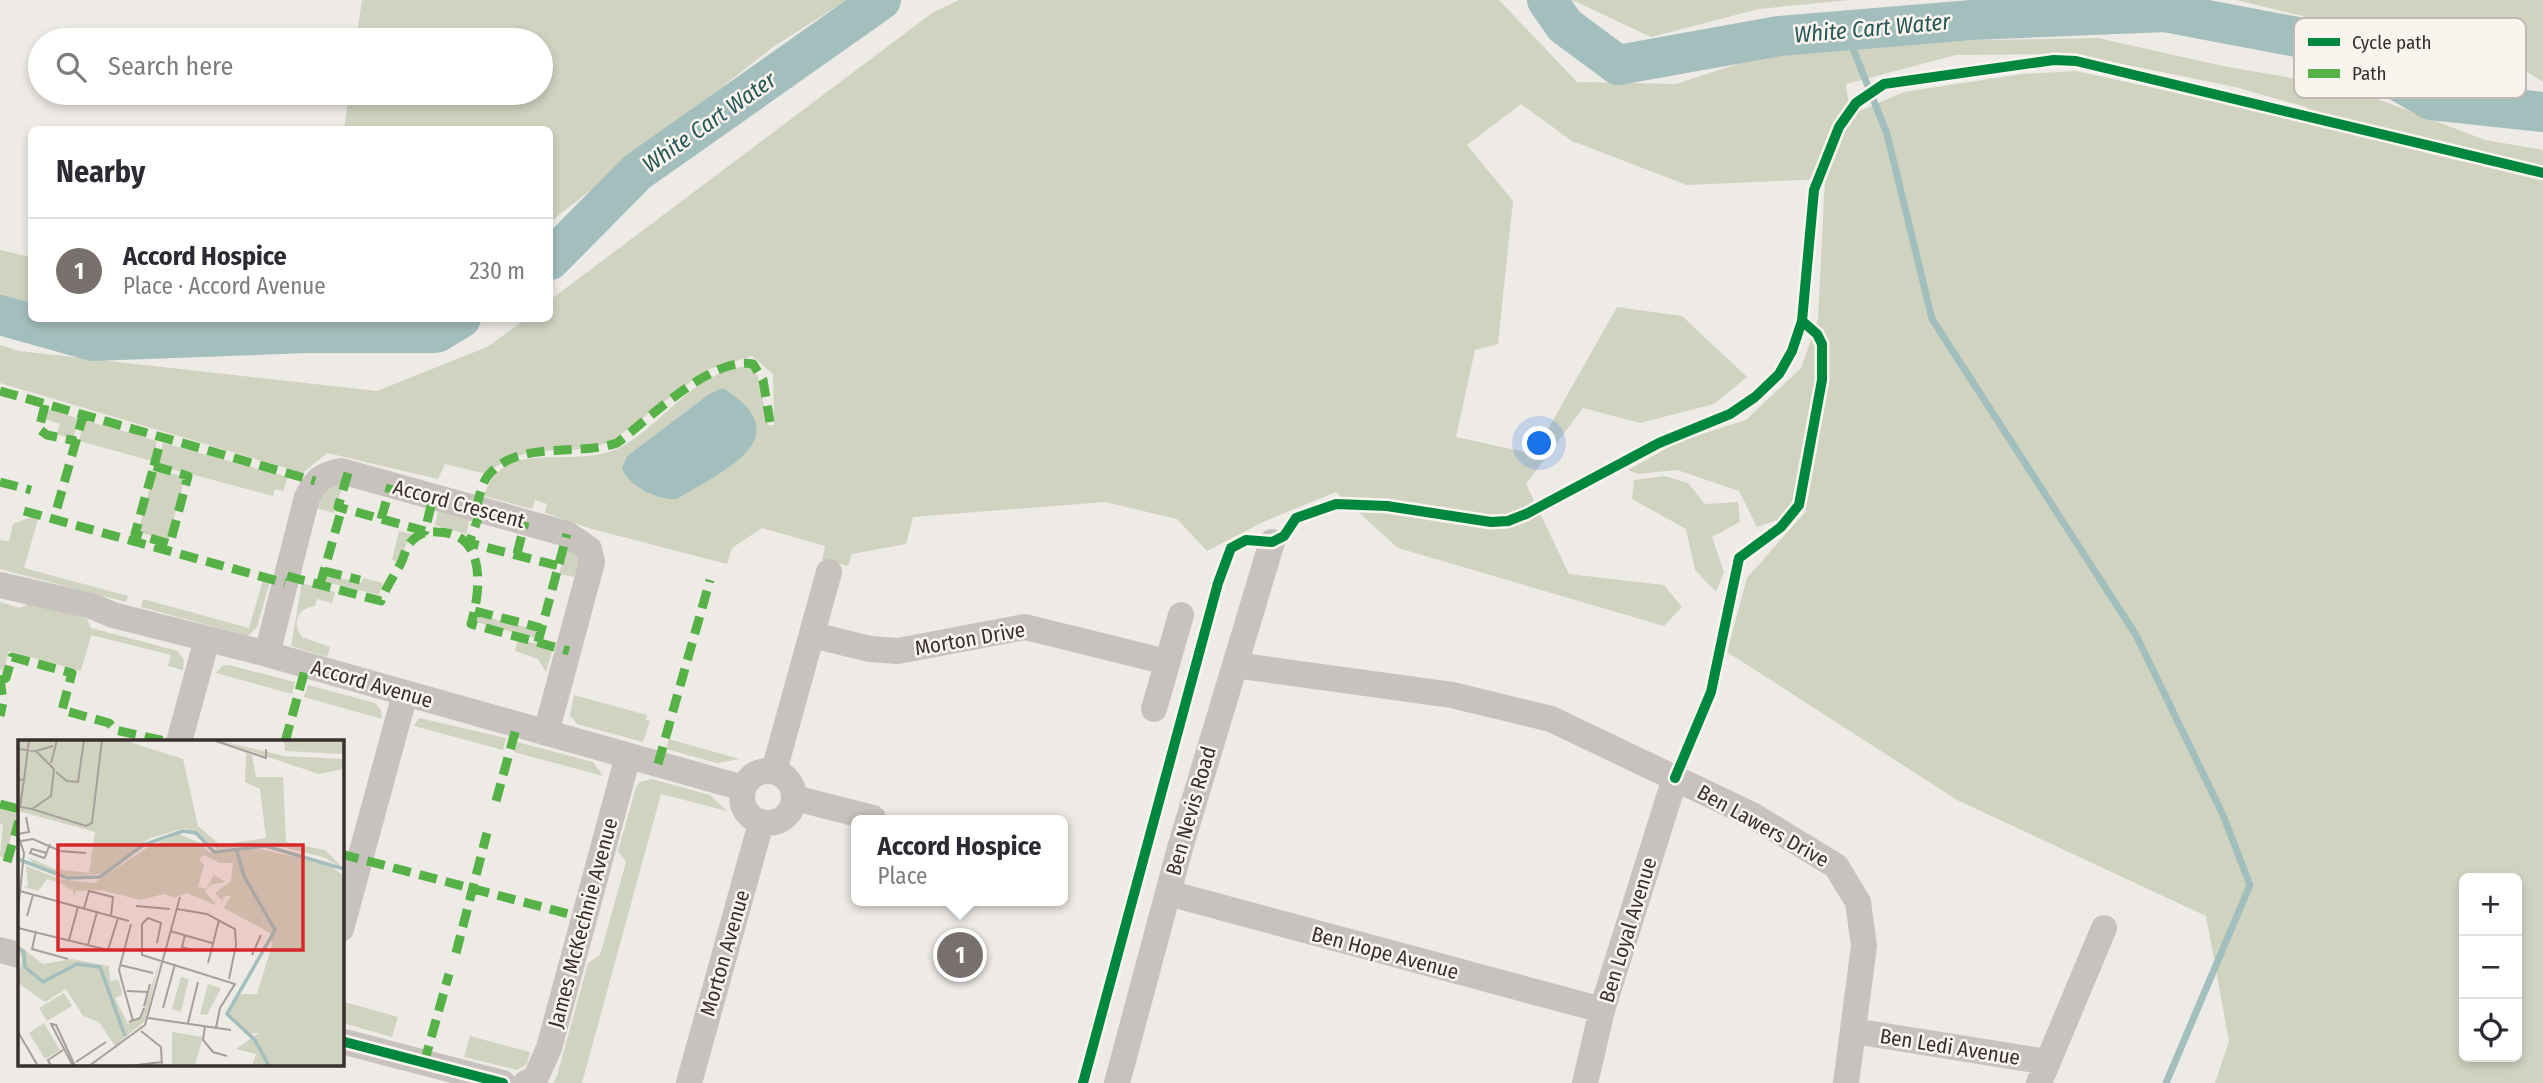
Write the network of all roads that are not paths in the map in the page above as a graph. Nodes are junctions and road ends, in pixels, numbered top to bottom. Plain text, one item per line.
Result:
1 (1272, 541) dead end
2 (829, 572) dead end
3 (0, 585) edge
4 (1181, 615) dead end
5 (812, 635) junction
6 (207, 639) junction
7 (267, 654) junction
8 (1167, 662) junction
9 (1235, 665) junction
10 (405, 694) junction
11 (1154, 709) dead end
12 (546, 733) junction
13 (180, 740) edge
14 (628, 756) junction
15 (774, 771) junction
16 (1675, 778) junction
17 (743, 788) junction
18 (795, 798) junction
19 (861, 815) edge
20 (761, 823) junction
21 (1167, 893) junction
22 (343, 922) edge
23 (2104, 928) dead end
24 (0, 950) edge
25 (18, 955) edge
26 (1602, 1010) junction
27 (1854, 1031) junction
28 (343, 1042) edge
29 (2043, 1073) edge
30 (503, 1083) edge
31 (526, 1083) edge
32 (689, 1083) edge
33 (1118, 1083) edge
34 (1585, 1083) edge
35 (1846, 1083) edge

1 - 9 street, Ben Nevis Road
2 - 5 street
3 - 6 street, Accord Avenue
4 - 8 street
5 - 8 street, Morton Drive
5 - 15 street
6 - 7 street, Accord Avenue
6 - 13 street
7 - 10 street, Accord Avenue
7 - 12 street, Accord Crescent
8 - 11 street
9 - 16 street, Ben Lawers Drive
9 - 21 street, Ben Nevis Road
10 - 12 street, Accord Avenue
10 - 22 street
12 - 14 street, Accord Avenue
14 - 17 street, Accord Avenue
14 - 31 street, James McKechnie Avenue
15 - 17 street
15 - 18 street
16 - 26 street, Ben Loyal Avenue
16 - 27 street, Ben Lawers Drive
17 - 20 street
18 - 19 street
18 - 20 street
20 - 32 street, Morton Avenue
21 - 26 street, Ben Hope Avenue
21 - 33 street, Ben Nevis Road
23 - 29 street, Ben Ledi Avenue
24 - 25 street
26 - 34 street, Ben Loyal Avenue
27 - 29 street, Ben Ledi Avenue
27 - 35 street, Ben Lawers Drive
28 - 30 street

